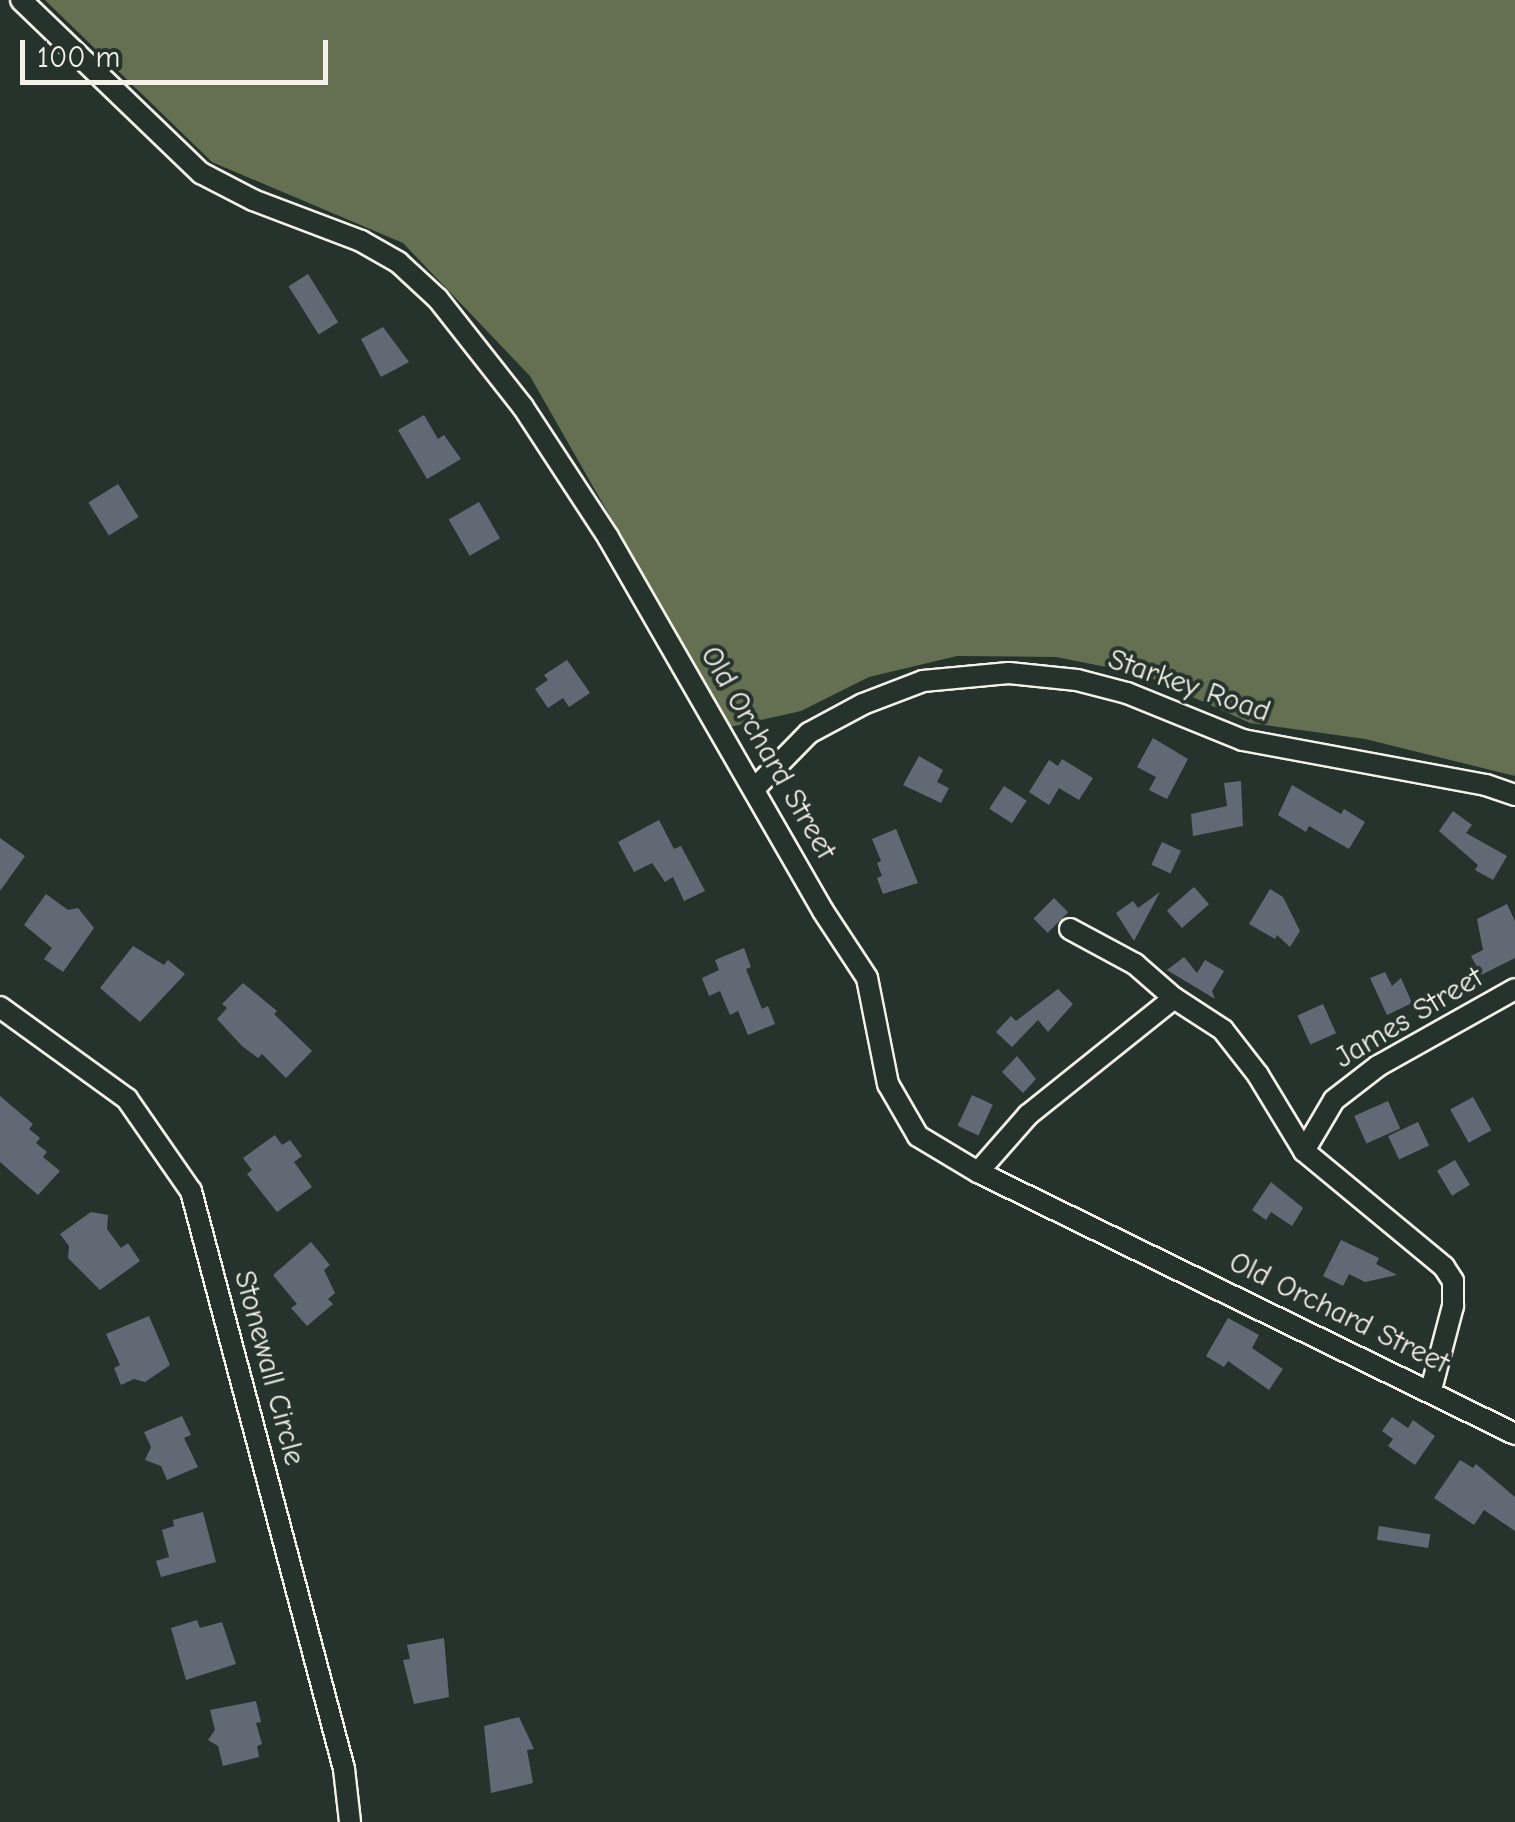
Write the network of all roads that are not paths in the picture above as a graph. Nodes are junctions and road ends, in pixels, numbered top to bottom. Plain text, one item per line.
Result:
1 (21, 0) edge
2 (755, 788) junction
3 (1515, 794) edge
4 (1070, 929) dead end
5 (1515, 989) edge
6 (1174, 998) junction
7 (0, 1007) edge
8 (1304, 1151) junction
9 (978, 1172) junction
10 (1431, 1390) junction
11 (1515, 1434) edge
12 (350, 1822) edge

1 - 2 street, Old Orchard Street
2 - 3 street, Starkey Road
2 - 9 street, Old Orchard Street
4 - 6 street
5 - 8 street, James Street
6 - 8 street
6 - 9 street
7 - 12 street, Stonewall Circle
8 - 10 street
9 - 10 street, Old Orchard Street
10 - 11 street, Old Orchard Street

